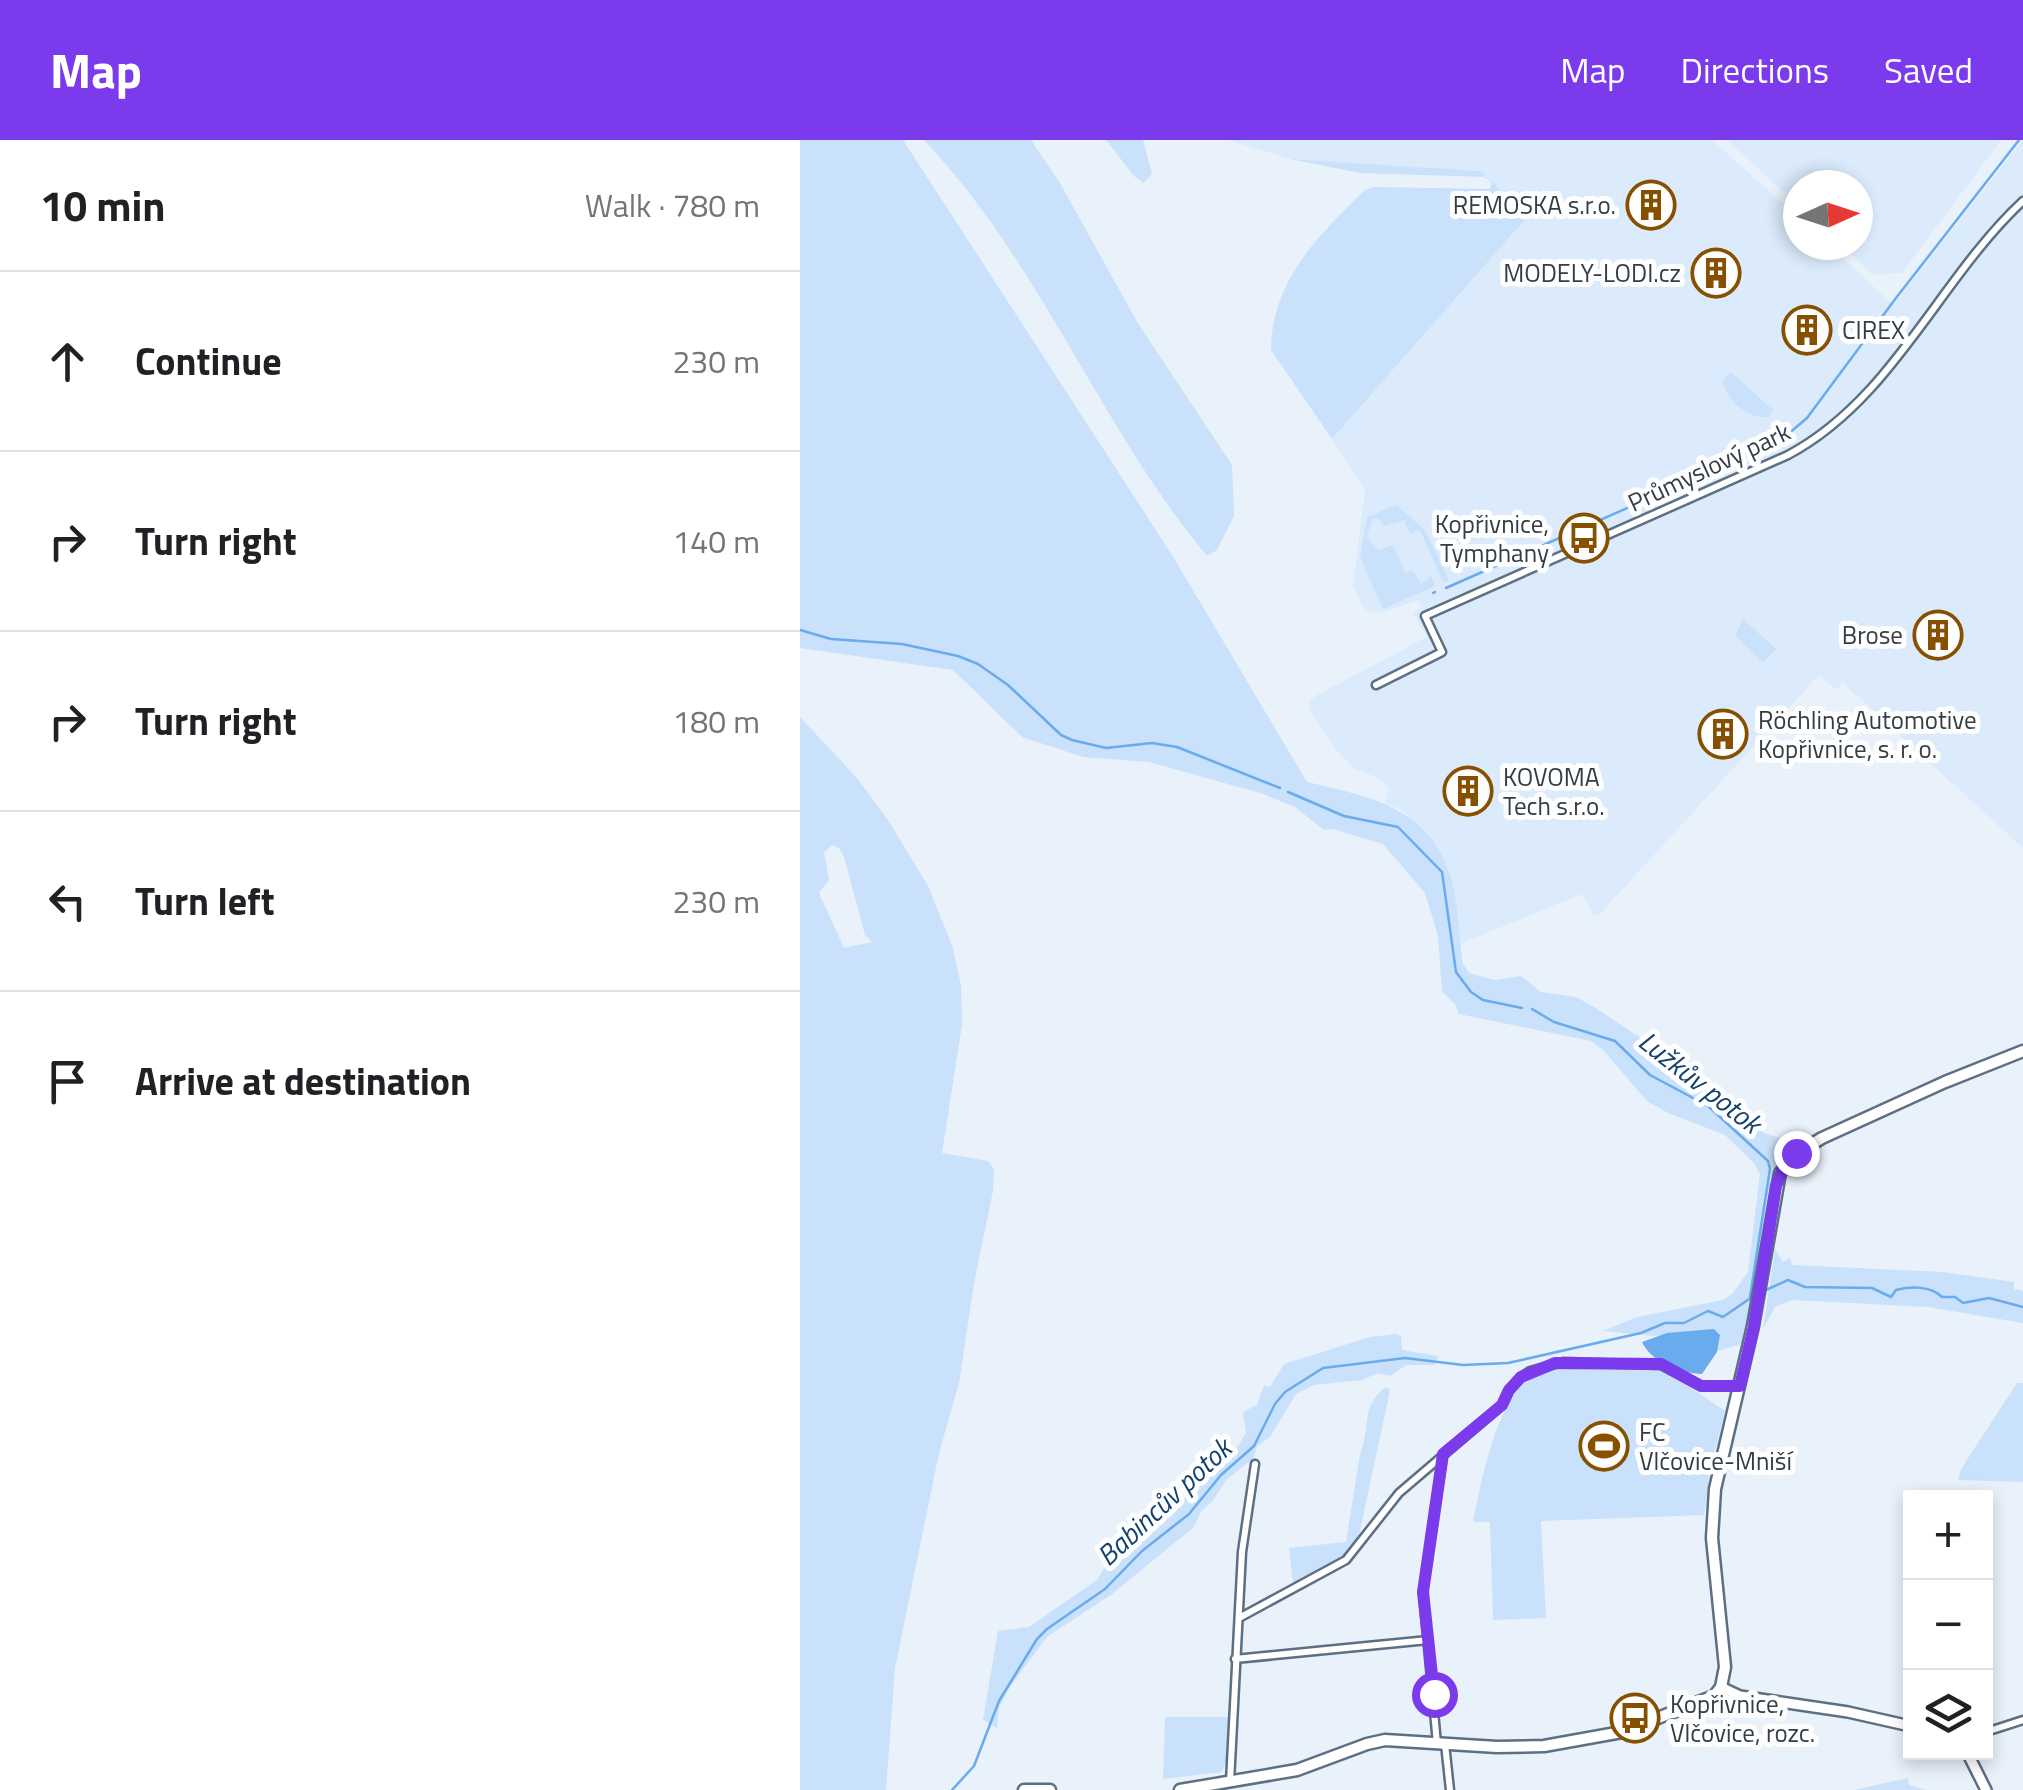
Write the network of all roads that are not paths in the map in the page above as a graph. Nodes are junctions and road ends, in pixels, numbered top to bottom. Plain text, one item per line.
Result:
1 (2023, 200) edge
2 (1547, 562) junction
3 (1543, 570) dead end
4 (1376, 685) dead end
5 (2023, 1052) edge
6 (1740, 1386) junction
7 (1443, 1454) junction
8 (1255, 1464) dead end
9 (1239, 1618) junction
10 (1428, 1640) junction
11 (1235, 1660) junction
12 (1721, 1687) junction
13 (2023, 1720) edge
14 (1903, 1724) edge
15 (1993, 1730) edge
16 (1442, 1744) junction
17 (1971, 1760) edge
18 (1230, 1783) junction
19 (1024, 1790) edge
20 (1050, 1790) edge
21 (1180, 1790) edge
22 (1450, 1790) edge
23 (1986, 1790) edge

1 - 2 street, Průmyslový park
2 - 3 street
2 - 4 street, Průmyslový park
5 - 6 main road
6 - 7 street
6 - 12 main road
7 - 9 street
7 - 10 street
8 - 9 street
9 - 11 street
10 - 11 street
10 - 16 street
11 - 18 street
12 - 14 main road
12 - 16 main road
13 - 15 street
16 - 18 main road
16 - 22 street
17 - 23 main road
18 - 21 main road
19 - 20 main road

